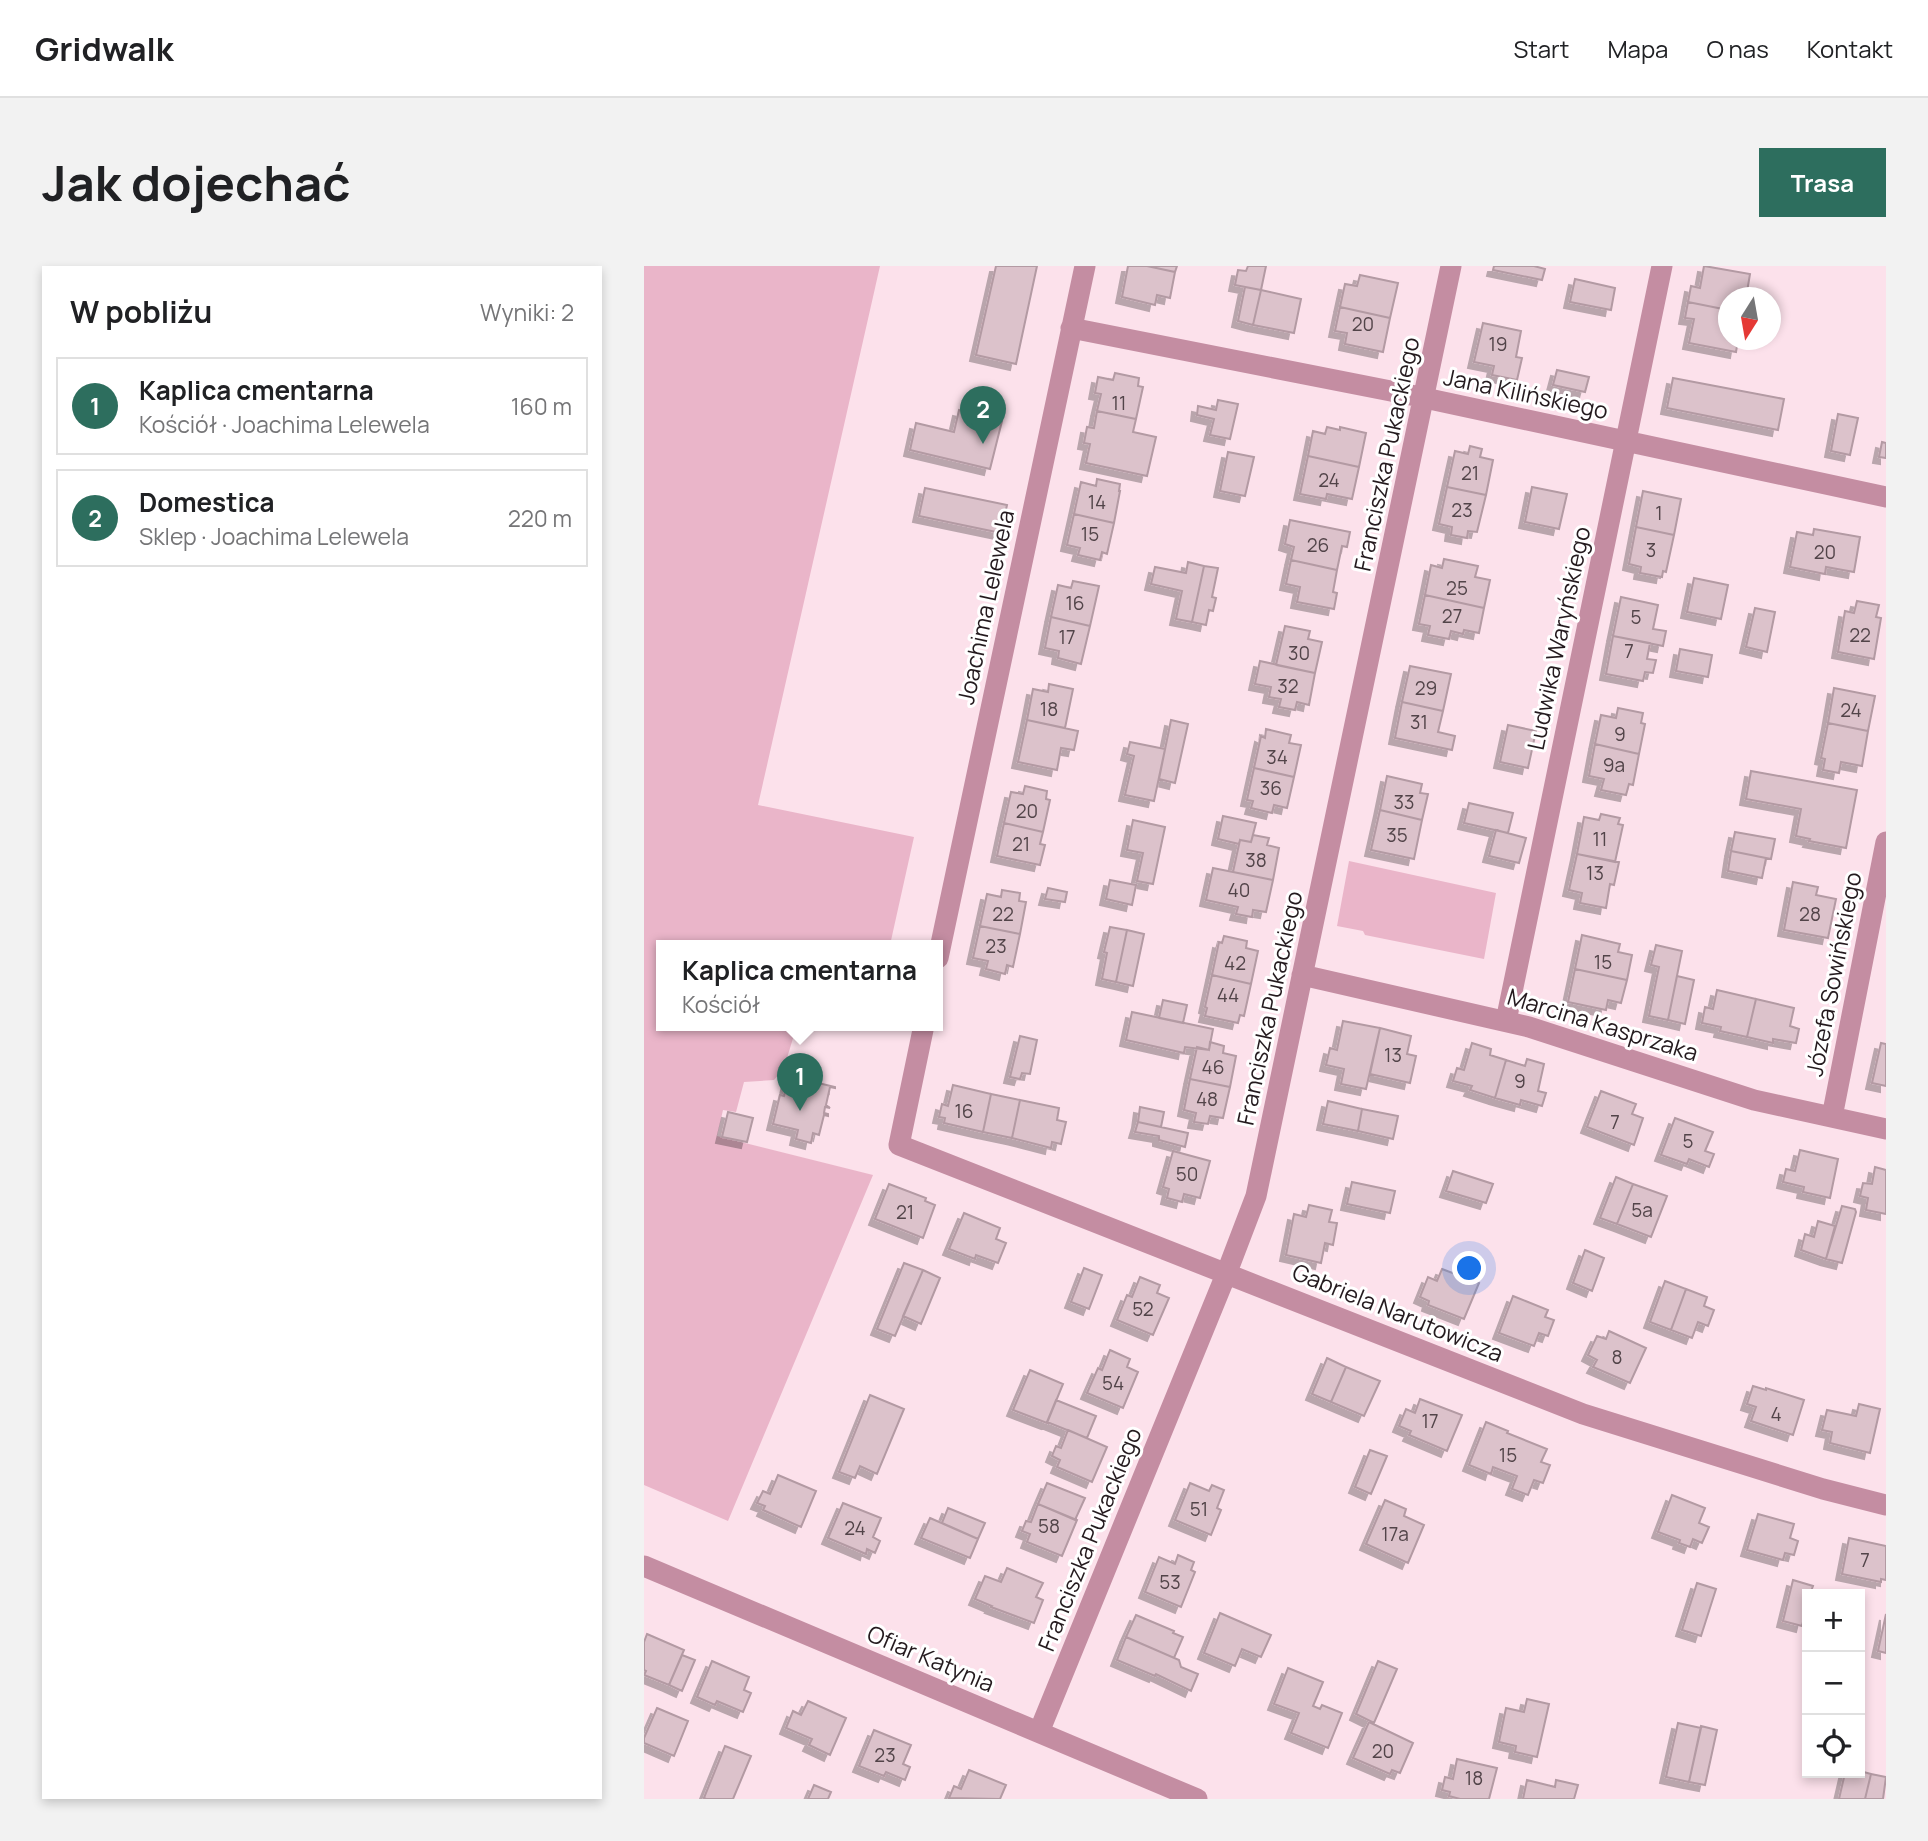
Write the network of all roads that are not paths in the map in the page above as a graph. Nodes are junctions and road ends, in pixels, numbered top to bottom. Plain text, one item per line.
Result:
1 (1084, 266) edge
2 (1451, 266) edge
3 (1662, 266) edge
4 (1071, 328) junction
5 (1424, 398) junction
6 (1625, 441) junction
7 (1886, 497) edge
8 (1886, 842) edge
9 (942, 940) edge
10 (1302, 975) junction
11 (1506, 1021) junction
12 (923, 1031) edge
13 (1832, 1117) junction
14 (1886, 1129) edge
15 (1227, 1272) junction
16 (1886, 1505) edge
17 (644, 1566) edge
18 (1038, 1732) junction
19 (1197, 1799) edge

1 - 4 street, Joachima Lelewela
2 - 5 street, Franciszka Pukackiego
3 - 6 street, Ludwika Waryńskiego
4 - 5 street, Jana Kilińskiego
4 - 9 street, Joachima Lelewela
5 - 6 street, Jana Kilińskiego
5 - 10 street, Franciszka Pukackiego
6 - 7 street, Jana Kilińskiego
6 - 11 street, Ludwika Waryńskiego
8 - 13 street, Józefa Sowińskiego
10 - 11 street, Marcina Kasprzaka
10 - 15 street, Franciszka Pukackiego
11 - 13 street, Marcina Kasprzaka
12 - 15 street, Gabriela Narutowicza
13 - 14 street, Marcina Kasprzaka
15 - 16 street, Gabriela Narutowicza
15 - 18 street, Franciszka Pukackiego
17 - 18 street, Ofiar Katynia
18 - 19 street, Ofiar Katynia

